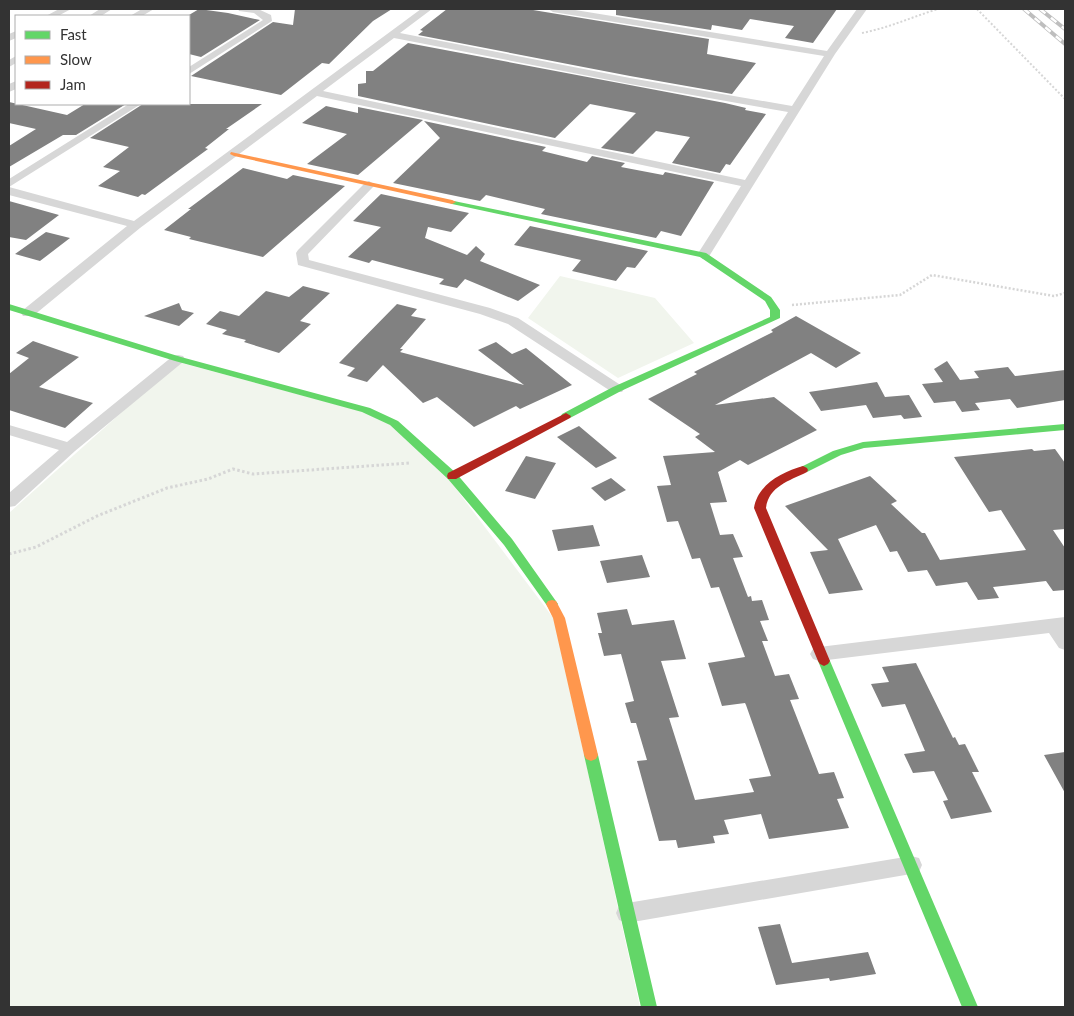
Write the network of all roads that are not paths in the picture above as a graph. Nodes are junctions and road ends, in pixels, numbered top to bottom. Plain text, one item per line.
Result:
1 (66, 9) edge
2 (108, 9) edge
3 (149, 9) edge
4 (242, 9) edge
5 (427, 9) edge
6 (552, 9) edge
7 (862, 9) edge
8 (53, 15) edge
9 (96, 15) edge
10 (138, 15) edge
11 (393, 35) junction
12 (830, 54) junction
13 (190, 69) edge
14 (313, 92) junction
15 (134, 105) edge
16 (794, 110) junction
17 (234, 154) junction
18 (9, 184) edge
19 (747, 184) junction
20 (370, 185) junction
21 (9, 191) edge
22 (136, 225) junction
23 (703, 255) junction
24 (9, 307) edge
25 (28, 312) junction
26 (178, 359) junction
27 (617, 389) junction
28 (1065, 427) edge
29 (9, 430) edge
30 (70, 448) junction
31 (452, 476) junction
32 (9, 502) edge
33 (1060, 625) edge
34 (1065, 643) edge
35 (819, 654) junction
36 (911, 866) junction
37 (627, 913) junction
38 (648, 1007) edge
39 (970, 1007) edge

1 - 8 street
2 - 9 street
3 - 10 street
4 - 13 street
5 - 11 street
6 - 12 street
7 - 12 street
11 - 14 street
11 - 16 street
12 - 16 street
14 - 17 street
14 - 19 street
15 - 18 street
16 - 19 street
17 - 20 street
17 - 22 street
19 - 23 street
20 - 23 street
20 - 27 street
21 - 22 street
22 - 25 street
23 - 27 street
24 - 25 street
25 - 26 street
26 - 30 street
26 - 31 street
27 - 31 street
28 - 35 street
29 - 30 street
30 - 32 street
31 - 37 street
33 - 34 street
33 - 35 street
35 - 36 street
36 - 37 street
36 - 39 street
37 - 38 street

